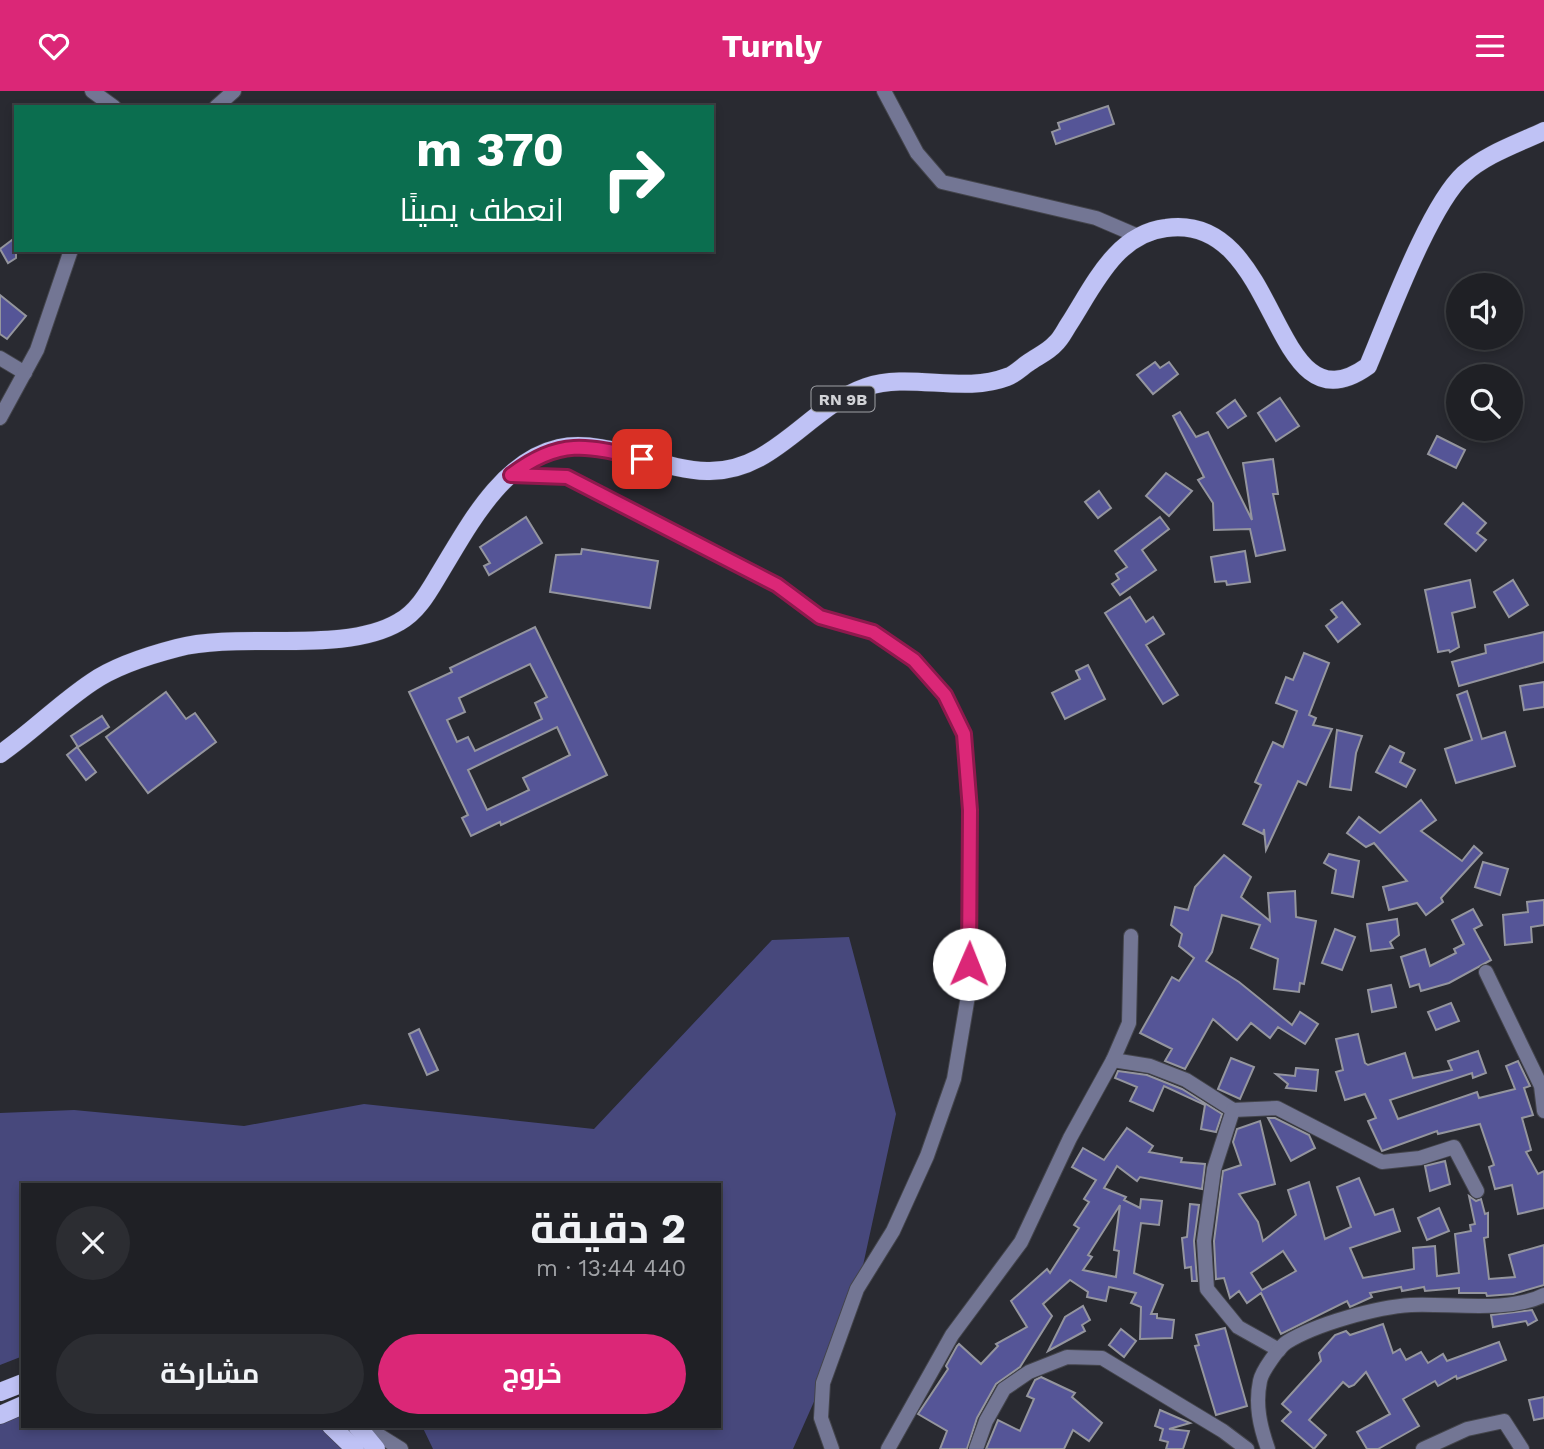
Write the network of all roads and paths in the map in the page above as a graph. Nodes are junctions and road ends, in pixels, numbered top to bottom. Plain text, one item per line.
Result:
1 (92, 91) edge
2 (234, 91) edge
3 (884, 91) edge
4 (111, 105) edge
5 (218, 105) edge
6 (1544, 131) edge
7 (1138, 236) junction
8 (70, 252) edge
9 (0, 358) edge
10 (25, 373) junction
11 (0, 418) edge
12 (511, 475) junction
13 (0, 754) edge
14 (1131, 936) dead end
15 (1486, 972) dead end
16 (1113, 1060) junction
17 (1233, 1110) junction
18 (1544, 1111) edge
19 (1477, 1191) dead end
20 (1544, 1295) edge
21 (1279, 1350) junction
22 (21, 1384) edge
23 (0, 1392) edge
24 (21, 1406) edge
25 (0, 1415) edge
26 (333, 1428) edge
27 (359, 1428) edge
28 (367, 1428) edge
29 (355, 1449) edge
30 (376, 1449) edge
31 (401, 1449) edge
32 (832, 1449) edge
33 (888, 1449) edge
34 (976, 1449) edge
35 (1247, 1449) edge
36 (1268, 1449) edge
37 (1423, 1449) edge
38 (1522, 1449) edge

1 - 4 street
2 - 5 street
3 - 7 street
6 - 7 main road, RN 9B
7 - 12 main road, RN 9B
8 - 10 street
9 - 10 street
10 - 11 street
12 - 13 main road, RN 9B
12 - 32 street
14 - 16 street
15 - 18 street
16 - 17 street
16 - 33 street
17 - 19 street
17 - 21 street
20 - 21 street
21 - 36 street
22 - 23 main road
24 - 25 main road
26 - 29 main road
27 - 30 main road
28 - 31 street
34 - 35 street
37 - 38 street

